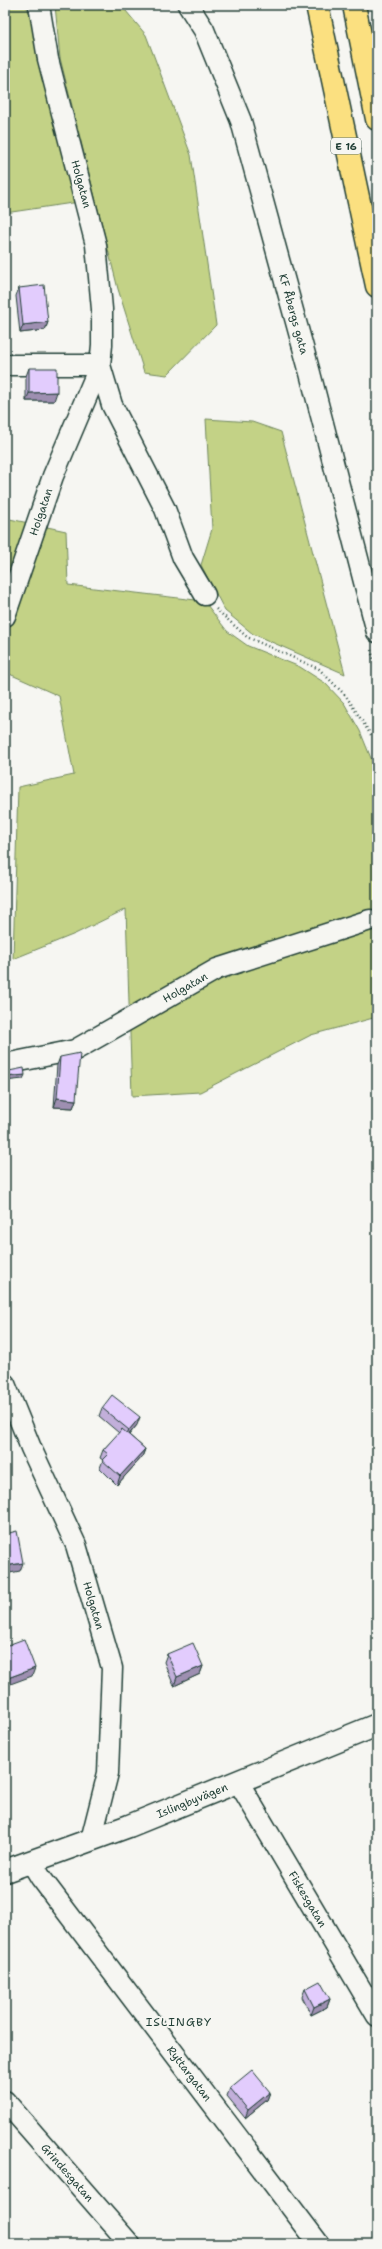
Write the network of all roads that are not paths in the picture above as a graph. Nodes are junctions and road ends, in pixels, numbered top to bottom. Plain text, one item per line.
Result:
1 (39, 5) edge
2 (188, 5) edge
3 (317, 5) edge
4 (354, 5) edge
5 (377, 119) edge
6 (377, 286) edge
7 (100, 365) junction
8 (5, 366) edge
9 (205, 595) road end
10 (5, 616) edge
11 (377, 632) edge
12 (370, 920) dead end
13 (5, 1064) edge
14 (5, 1384) edge
15 (377, 1725) edge
16 (238, 1782) junction
17 (91, 1840) junction
18 (32, 1863) junction
19 (5, 1871) edge
20 (377, 2016) edge
21 (5, 2101) edge
22 (130, 2244) edge
23 (320, 2244) edge

1 - 7 street, Holgatan
2 - 11 street, KF Åbergs gata
3 - 6 highway, E 16
4 - 5 highway
7 - 8 street
7 - 9 street, Holgatan
7 - 10 street, Holgatan
12 - 13 street, Holgatan
14 - 17 street, Holgatan
15 - 16 street, Islingbyvägen
16 - 17 street, Islingbyvägen
16 - 20 street, Fiskesgatan
17 - 18 street, Islingbyvägen
18 - 19 street, Islingbyvägen
18 - 23 street, Ryttargatan
21 - 22 street, Grindesgatan

